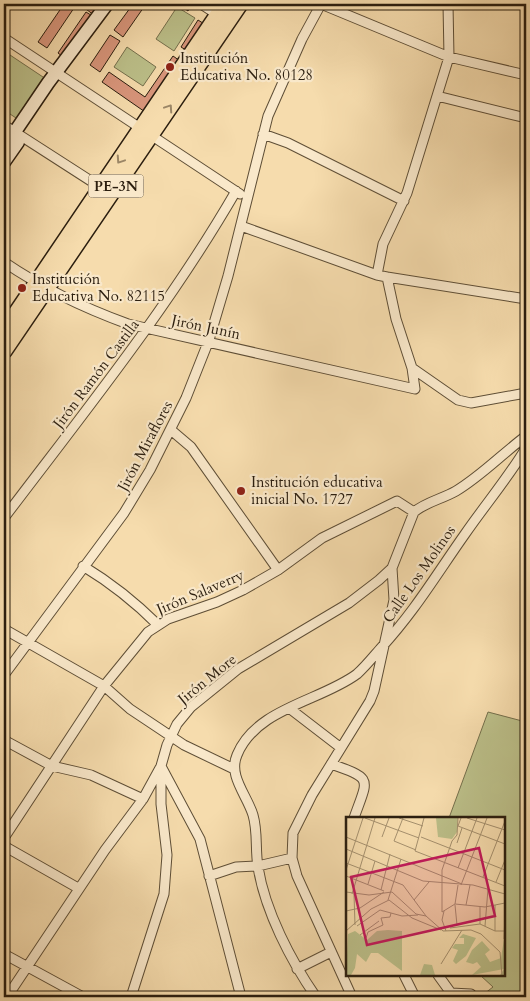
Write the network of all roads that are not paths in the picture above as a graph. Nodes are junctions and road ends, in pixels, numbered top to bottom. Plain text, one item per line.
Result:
1 (107, 4) edge
2 (201, 4) edge
3 (240, 4) edge
4 (321, 4) edge
5 (448, 4) edge
6 (223, 13) edge
7 (4, 38) edge
8 (449, 57) junction
9 (57, 74) junction
10 (526, 75) edge
11 (437, 96) junction
12 (526, 118) edge
13 (13, 132) edge
14 (145, 133) junction
15 (263, 134) junction
16 (4, 148) edge
17 (4, 162) edge
18 (106, 191) junction
19 (236, 191) junction
20 (247, 198) junction
21 (404, 201) junction
22 (241, 226) junction
23 (4, 262) edge
24 (382, 276) junction
25 (42, 286) junction
26 (526, 299) edge
27 (147, 329) junction
28 (4, 331) edge
29 (209, 340) junction
30 (4, 351) edge
31 (412, 368) junction
32 (526, 393) edge
33 (171, 430) junction
34 (526, 436) edge
35 (526, 448) edge
36 (414, 512) junction
37 (4, 518) edge
38 (83, 566) junction
39 (392, 568) junction
40 (278, 570) junction
41 (158, 625) junction
42 (4, 629) edge
43 (26, 643) junction
44 (384, 644) junction
45 (4, 675) edge
46 (104, 686) junction
47 (289, 708) junction
48 (170, 736) junction
49 (4, 740) edge
50 (341, 748) junction
51 (331, 764) junction
52 (52, 766) junction
53 (161, 766) junction
54 (234, 769) junction
55 (143, 799) junction
56 (354, 817) edge
57 (4, 838) edge
58 (4, 846) edge
59 (292, 858) junction
60 (258, 866) junction
61 (208, 876) junction
62 (78, 888) junction
63 (331, 952) junction
64 (4, 954) edge
65 (27, 967) junction
66 (297, 970) junction
67 (404, 976) edge
68 (439, 976) edge
69 (471, 994) dead end
70 (7, 997) edge
71 (83, 997) edge
72 (131, 997) edge
73 (241, 997) edge
74 (316, 997) edge
75 (352, 997) edge
76 (415, 997) edge

1 - 9 main road
2 - 6 street
3 - 6 highway, PE-3N
4 - 8 street
4 - 15 street
5 - 8 street
6 - 14 highway, PE-3N
7 - 9 street
8 - 10 street
8 - 11 street
9 - 13 main road
9 - 14 street
11 - 12 street
11 - 21 street
13 - 16 main road
13 - 17 main road
13 - 18 street
14 - 18 highway, PE-3N
14 - 19 street
15 - 20 street
15 - 21 street
18 - 25 highway, PE-3N
19 - 20 street
19 - 27 street, Jirón Ramón Castilla
20 - 22 street, Jirón Miraflores
21 - 24 street
22 - 24 street
22 - 29 street, Jirón Miraflores
23 - 25 street, Jirón Junín
24 - 26 street
24 - 31 street
25 - 27 street, Jirón Junín
25 - 28 highway, PE-3N
25 - 30 highway, PE-3N
27 - 29 street, Jirón Junín
27 - 37 street, Jirón Ramón Castilla
29 - 31 street, Jirón Junín
29 - 33 street, Jirón Miraflores
31 - 32 street
33 - 38 street, Jirón Miraflores
33 - 40 street
34 - 36 street
35 - 44 street, Calle Los Molinos
36 - 39 street, Jirón More
36 - 40 street, Jirón Salaverry
38 - 41 street
38 - 43 street, Jirón Miraflores
39 - 44 street
39 - 48 street, Jirón More
40 - 41 street, Jirón Salaverry
41 - 46 street, Jirón Salaverry
42 - 43 street
43 - 45 street, Jirón Miraflores
43 - 46 street
44 - 47 street, Calle Los Molinos
44 - 50 street
46 - 48 street
46 - 52 street, Jirón Salaverry
47 - 50 street
47 - 54 street, Calle Los Molinos
48 - 53 street, Jirón More
48 - 54 street
49 - 52 street
50 - 51 street
51 - 56 street
51 - 59 street
52 - 55 street
52 - 57 street, Jirón Salaverry
53 - 55 street
53 - 61 street
53 - 72 street, Jirón More
54 - 60 street
55 - 62 street
58 - 62 street
59 - 60 street
59 - 63 street
60 - 61 street
60 - 66 street
61 - 73 street
62 - 65 street
63 - 66 street
63 - 75 street
64 - 65 street
65 - 70 street
65 - 71 street
66 - 74 street
67 - 76 street
68 - 69 street

